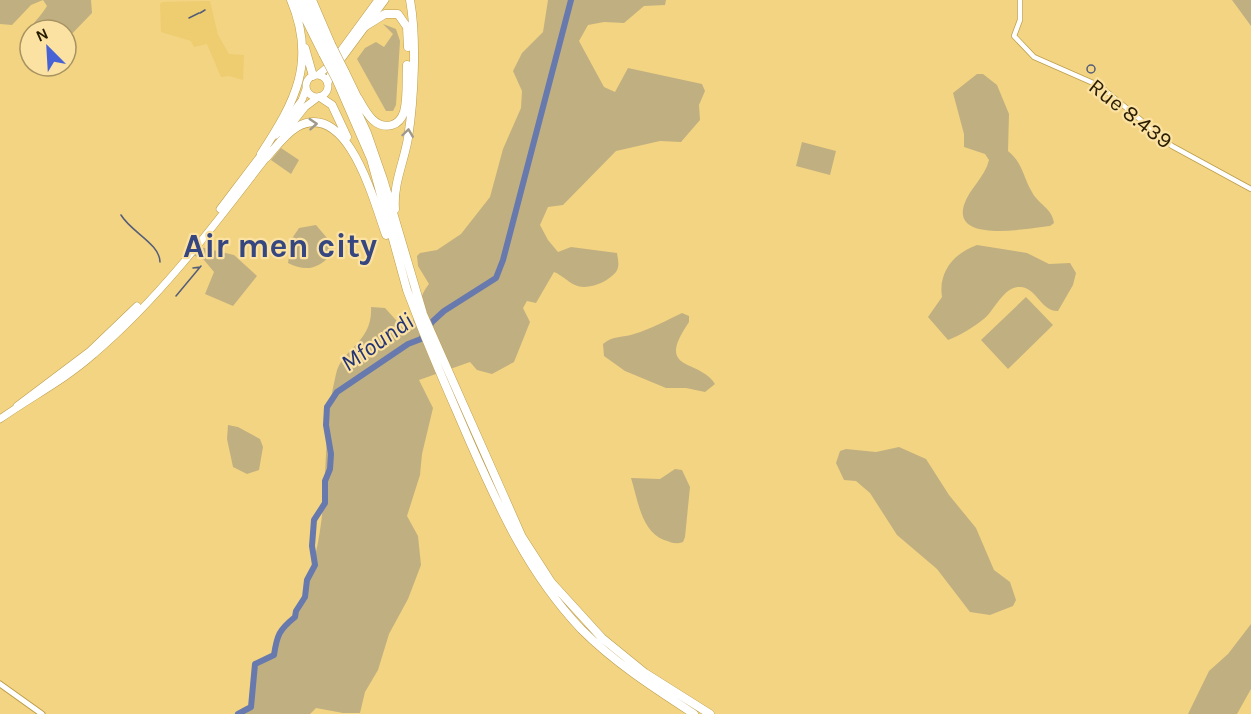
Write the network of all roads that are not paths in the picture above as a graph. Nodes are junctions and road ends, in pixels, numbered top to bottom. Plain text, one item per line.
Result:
1 (291, 0) edge
2 (296, 0) edge
3 (304, 0) edge
4 (311, 0) edge
5 (378, 0) edge
6 (385, 0) edge
7 (410, 0) edge
8 (1020, 0) edge
9 (364, 27) junction
10 (303, 41) junction
11 (327, 49) junction
12 (316, 76) junction
13 (341, 77) junction
14 (328, 83) junction
15 (306, 89) junction
16 (318, 98) junction
17 (358, 98) junction
18 (350, 146) junction
19 (264, 155) junction
20 (383, 179) junction
21 (1251, 189) edge
22 (402, 249) junction
23 (406, 290) junction
24 (420, 315) junction
25 (433, 346) junction
26 (0, 419) edge
27 (0, 684) edge
28 (42, 714) edge
29 (694, 714) edge
30 (710, 714) edge

1 - 10 highway
2 - 11 highway
3 - 11 highway
4 - 11 highway
5 - 12 highway
6 - 9 highway
22 -> 7 highway
8 - 21 street, Rue 8.439
9 - 14 highway
9 - 17 highway
10 - 12 highway
10 - 19 highway
11 - 13 highway, bridge
12 - 14 highway
12 - 15 highway
13 - 17 highway
13 - 20 highway
13 - 23 highway
14 - 16 highway
15 - 16 highway
15 - 19 highway
16 - 18 highway
16 - 19 highway
17 - 20 highway
19 -> 18 highway
18 - 23 highway
19 - 26 highway
20 - 22 highway
22 - 24 highway
23 - 24 highway
24 - 25 highway
25 - 29 highway
25 - 30 highway
27 - 28 main road

